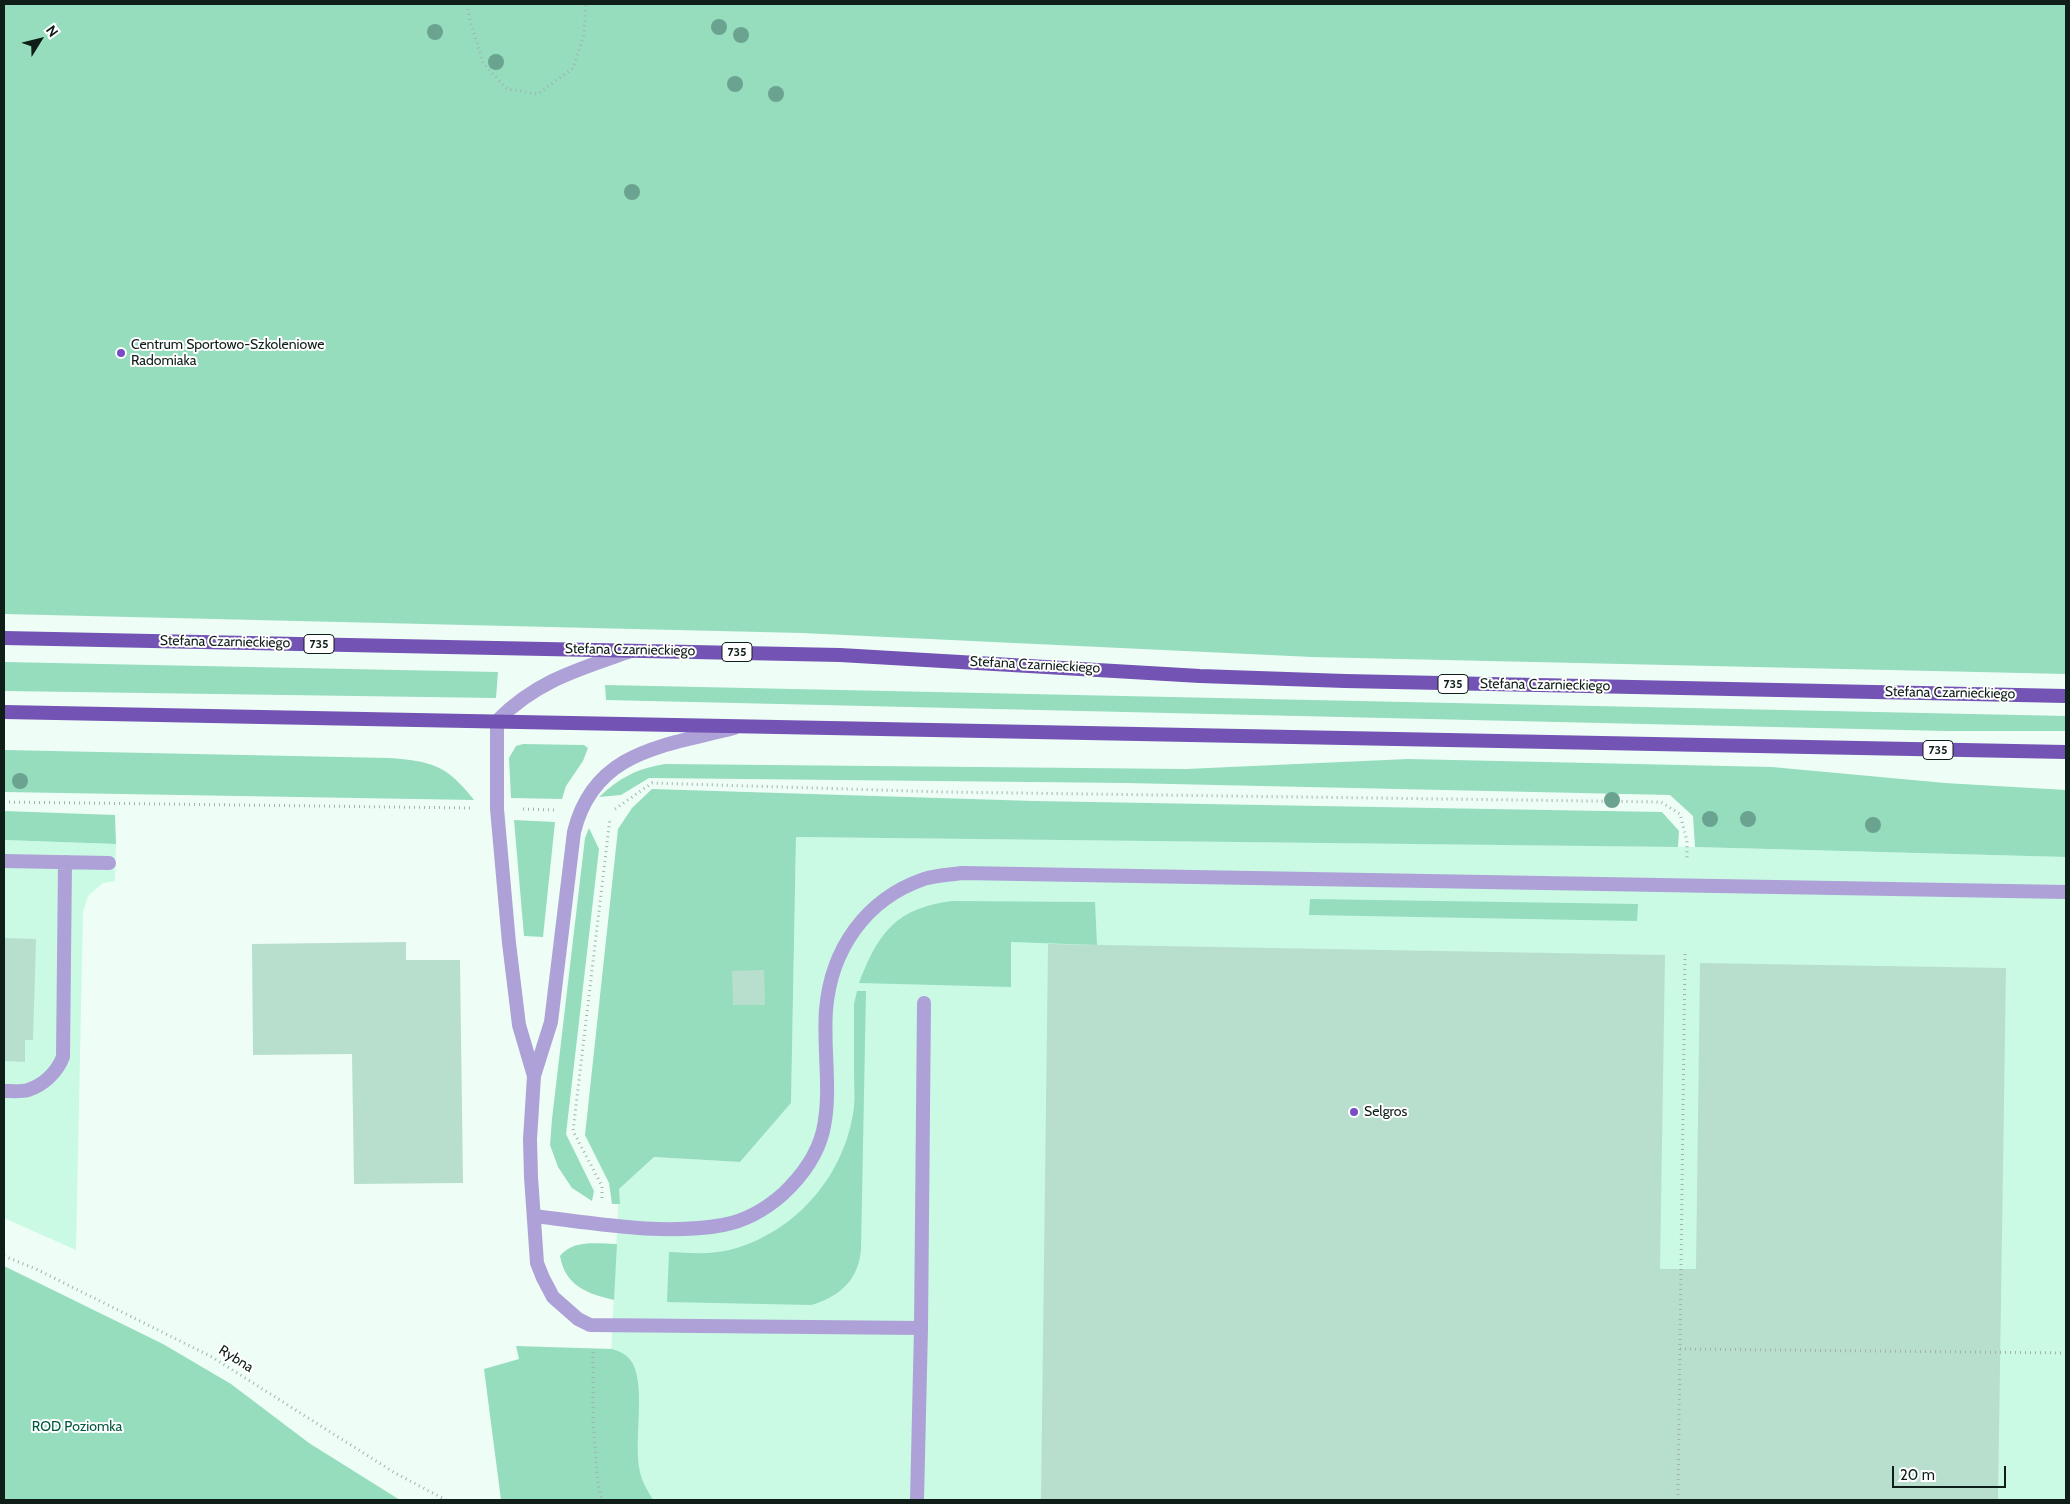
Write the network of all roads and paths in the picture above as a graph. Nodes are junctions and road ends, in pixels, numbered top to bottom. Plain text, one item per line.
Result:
1 (467, 4) edge
2 (586, 4) edge
3 (4, 638) edge
4 (634, 650) junction
5 (2066, 696) edge
6 (4, 712) edge
7 (497, 721) junction
8 (740, 727) junction
9 (2066, 752) edge
10 (4, 802) edge
11 (479, 809) dead end
12 (522, 809) dead end
13 (558, 810) dead end
14 (4, 861) edge
15 (65, 862) junction
16 (109, 863) dead end
17 (1687, 864) dead end
18 (2066, 892) edge
19 (1686, 954) dead end
20 (924, 1003) dead end
21 (534, 1076) junction
22 (4, 1091) edge
23 (534, 1216) junction
24 (602, 1223) junction
25 (4, 1256) edge
26 (590, 1325) junction
27 (921, 1328) junction
28 (1680, 1349) junction
29 (2066, 1353) edge
30 (446, 1500) edge
31 (602, 1500) edge
32 (917, 1500) edge
33 (1678, 1500) edge

1 - 2 path
3 - 4 main road, Stefana Czarnieckiego / 735
4 - 5 main road, Stefana Czarnieckiego / 735
4 - 7 lane
6 - 7 main road, 735
7 - 8 main road, 735
7 - 21 lane
8 - 9 main road, 735
8 - 21 lane
10 - 11 path
12 - 13 path
14 - 15 lane
15 - 16 lane
15 - 22 lane
17 - 24 path
18 - 24 lane
19 - 28 path
20 - 27 lane
21 - 23 lane
23 - 24 lane
23 - 26 lane
25 - 30 path, Rybna
26 - 27 lane
26 - 31 path
27 - 32 lane
28 - 29 path
28 - 33 path

